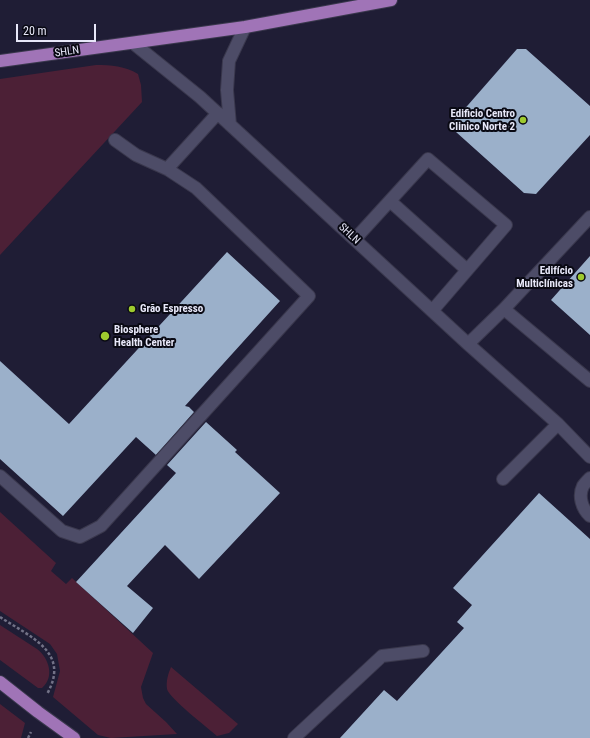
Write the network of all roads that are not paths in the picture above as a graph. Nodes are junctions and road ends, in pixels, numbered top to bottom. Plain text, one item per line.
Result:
1 (391, 0) edge
2 (378, 1) edge
3 (245, 28) junction
4 (133, 43) junction
5 (0, 61) edge
6 (218, 113) junction
7 (230, 124) junction
8 (115, 140) dead end
9 (167, 169) junction
10 (390, 201) junction
11 (590, 217) edge
12 (355, 239) junction
13 (467, 270) junction
14 (504, 309) junction
15 (432, 311) junction
16 (468, 344) junction
17 (590, 381) edge
18 (558, 424) junction
19 (590, 457) edge
20 (0, 476) edge
21 (590, 478) edge
22 (503, 479) dead end
23 (590, 516) edge
24 (423, 651) dead end
25 (0, 682) edge
26 (74, 738) edge
27 (294, 738) edge

1 - 2 main road, SHLN
2 - 3 main road, SHLN
3 - 4 main road, SHLN
3 - 7 street
4 - 5 main road, SHLN
4 - 6 street, SHLN
6 - 7 street, SHLN
6 - 9 street
7 - 12 street, SHLN
8 - 9 street
9 - 20 street
10 - 12 street
10 - 13 street
10 - 13 street
11 - 14 street
12 - 15 street, SHLN
13 - 15 street
14 - 16 street
14 - 17 street
15 - 16 street, SHLN
16 - 18 street, SHLN
18 - 19 street, SHLN
18 - 22 street
21 - 23 street
24 - 27 street
25 - 26 main road

